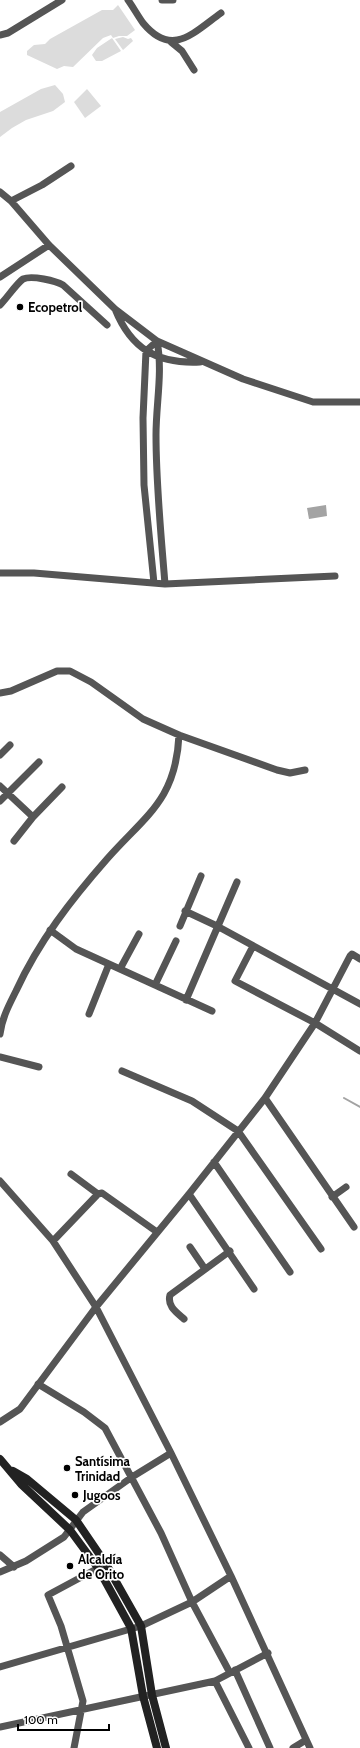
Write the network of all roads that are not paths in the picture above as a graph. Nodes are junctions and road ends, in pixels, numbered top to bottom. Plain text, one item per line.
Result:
1 (62, 0) edge
2 (128, 0) edge
3 (162, 0) edge
4 (173, 0) edge
5 (221, 13) dead end
6 (0, 35) edge
7 (171, 42) junction
8 (194, 70) dead end
9 (71, 166) dead end
10 (0, 192) edge
11 (11, 202) junction
12 (49, 245) junction
13 (0, 277) edge
14 (0, 305) edge
15 (114, 309) junction
16 (107, 325) dead end
17 (157, 341) junction
18 (146, 351) junction
19 (161, 358) junction
20 (202, 362) junction
21 (360, 402) edge
22 (156, 484) junction
23 (144, 486) junction
24 (0, 573) edge
25 (335, 576) dead end
26 (154, 583) junction
27 (165, 584) junction
28 (0, 693) edge
29 (179, 734) junction
30 (10, 745) dead end
31 (0, 756) edge
32 (39, 762) dead end
33 (305, 770) dead end
34 (0, 786) edge
35 (62, 787) dead end
36 (7, 793) junction
37 (0, 801) edge
38 (33, 817) junction
39 (14, 841) dead end
40 (201, 876) dead end
41 (237, 882) dead end
42 (185, 911) junction
43 (180, 926) dead end
44 (217, 926) junction
45 (50, 930) junction
46 (139, 934) dead end
47 (176, 941) dead end
48 (253, 946) junction
49 (360, 959) edge
50 (109, 964) junction
51 (120, 969) junction
52 (155, 985) junction
53 (333, 988) junction
54 (186, 1000) junction
55 (360, 1004) edge
56 (212, 1011) dead end
57 (89, 1014) dead end
58 (1, 1020) edge
59 (315, 1023) junction
60 (0, 1034) edge
61 (360, 1051) edge
62 (0, 1057) edge
63 (40, 1067) dead end
64 (122, 1071) dead end
65 (265, 1098) junction
66 (238, 1132) junction
67 (214, 1162) junction
68 (71, 1174) dead end
69 (0, 1180) edge
70 (346, 1187) dead end
71 (98, 1194) junction
72 (189, 1194) junction
73 (332, 1197) junction
74 (354, 1227) dead end
75 (157, 1232) junction
76 (54, 1241) junction
77 (190, 1247) dead end
78 (321, 1249) dead end
79 (230, 1251) junction
80 (205, 1269) junction
81 (290, 1272) dead end
82 (254, 1289) dead end
83 (96, 1307) junction
84 (184, 1319) dead end
85 (38, 1384) junction
86 (0, 1422) edge
87 (171, 1453) junction
88 (0, 1459) edge
89 (9, 1469) junction
90 (132, 1477) junction
91 (76, 1520) junction
92 (70, 1530) junction
93 (0, 1555) edge
94 (102, 1566) junction
95 (14, 1567) junction
96 (0, 1572) edge
97 (230, 1576) junction
98 (192, 1602) junction
99 (141, 1626) junction
100 (131, 1628) junction
101 (66, 1648) junction
102 (268, 1653) junction
103 (0, 1667) edge
104 (233, 1671) junction
105 (214, 1681) junction
106 (152, 1695) junction
107 (143, 1696) junction
108 (83, 1708) junction
109 (0, 1727) edge
110 (306, 1740) junction
111 (74, 1748) edge
112 (157, 1748) edge
113 (166, 1748) edge
114 (249, 1748) edge
115 (270, 1748) edge
116 (293, 1748) edge
117 (310, 1748) edge

1 - 6 street
2 - 7 street
3 - 4 street
5 - 7 street
7 - 8 street
9 - 11 street
10 - 11 street
11 - 12 street
12 - 13 street
12 - 15 street
14 - 16 street
15 - 17 street
15 - 18 street
17 - 18 street
17 - 19 street
17 - 20 street
18 - 19 street
18 - 23 street
19 - 20 street
19 - 22 street
20 - 21 street
22 - 23 street
22 - 27 street
23 - 26 street
24 - 26 street
25 - 27 street
26 - 27 street
28 - 29 street
29 - 33 street
29 - 45 street
30 - 31 street
32 - 36 street
34 - 36 street
35 - 38 street
36 - 37 street
36 - 38 street
38 - 39 street
40 - 42 street
41 - 44 street
42 - 43 street
42 - 44 street
44 - 48 street
44 - 54 street
45 - 50 street
45 - 58 street
46 - 51 street
47 - 52 street
48 - 53 street
48 - 59 street
49 - 53 street
50 - 51 street
50 - 57 street
51 - 52 street
52 - 54 street
53 - 55 street
53 - 59 street
54 - 56 street
58 - 60 street
59 - 61 street
59 - 65 street
62 - 63 street
64 - 66 street
65 - 66 street
65 - 73 street
66 - 67 street
66 - 78 street
67 - 72 street
67 - 81 street
68 - 71 street
69 - 76 street
70 - 73 street
71 - 75 street
71 - 76 street
72 - 75 street
72 - 79 street
73 - 74 street
75 - 83 street
76 - 83 street
77 - 80 street
79 - 80 street
79 - 82 street
80 - 84 street
83 - 85 street
83 - 87 street
85 - 86 street
85 - 90 street
87 - 90 street
87 - 97 street
88 - 89 main road
89 - 91 main road
89 - 92 main road
90 - 91 street
90 - 98 street
91 - 92 street
91 - 94 main road
92 - 94 main road
92 - 95 street
93 - 95 street
94 - 99 main road
94 - 100 main road
94 - 101 street
95 - 96 street
97 - 98 street
97 - 102 street
98 - 99 street
98 - 104 street
99 - 100 street
99 - 106 main road
100 - 101 street
100 - 107 main road
101 - 103 street
101 - 108 street
102 - 104 street
102 - 110 street
104 - 105 street
104 - 115 street
105 - 106 street
105 - 114 street
106 - 107 street
106 - 113 main road
107 - 108 street
107 - 112 main road
108 - 109 street
108 - 111 street
110 - 116 street
110 - 117 street

